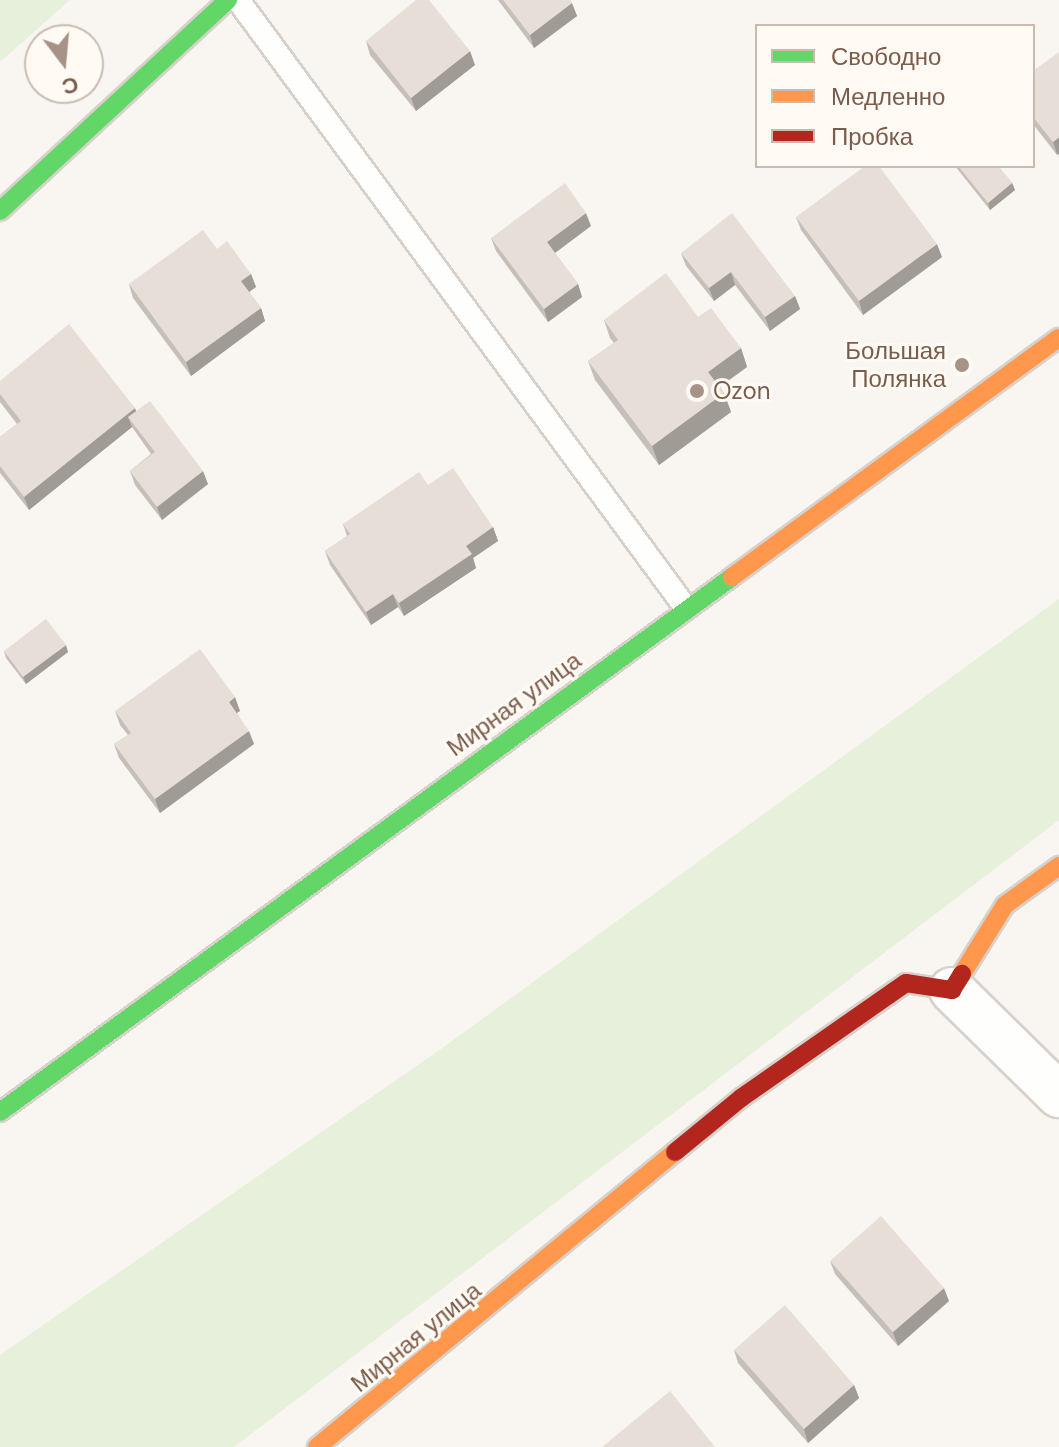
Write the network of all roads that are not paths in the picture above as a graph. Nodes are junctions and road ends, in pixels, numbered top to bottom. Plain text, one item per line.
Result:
1 (228, 0) edge
2 (238, 0) edge
3 (0, 211) edge
4 (1059, 338) edge
5 (686, 608) junction
6 (1059, 866) edge
7 (952, 990) junction
8 (1059, 1095) edge
9 (0, 1112) edge
10 (317, 1447) edge

1 - 3 street
2 - 5 lane
4 - 5 street, Мирная улица
5 - 9 street, Мирная улица
6 - 7 street
7 - 8 street
7 - 10 street, Мирная улица

